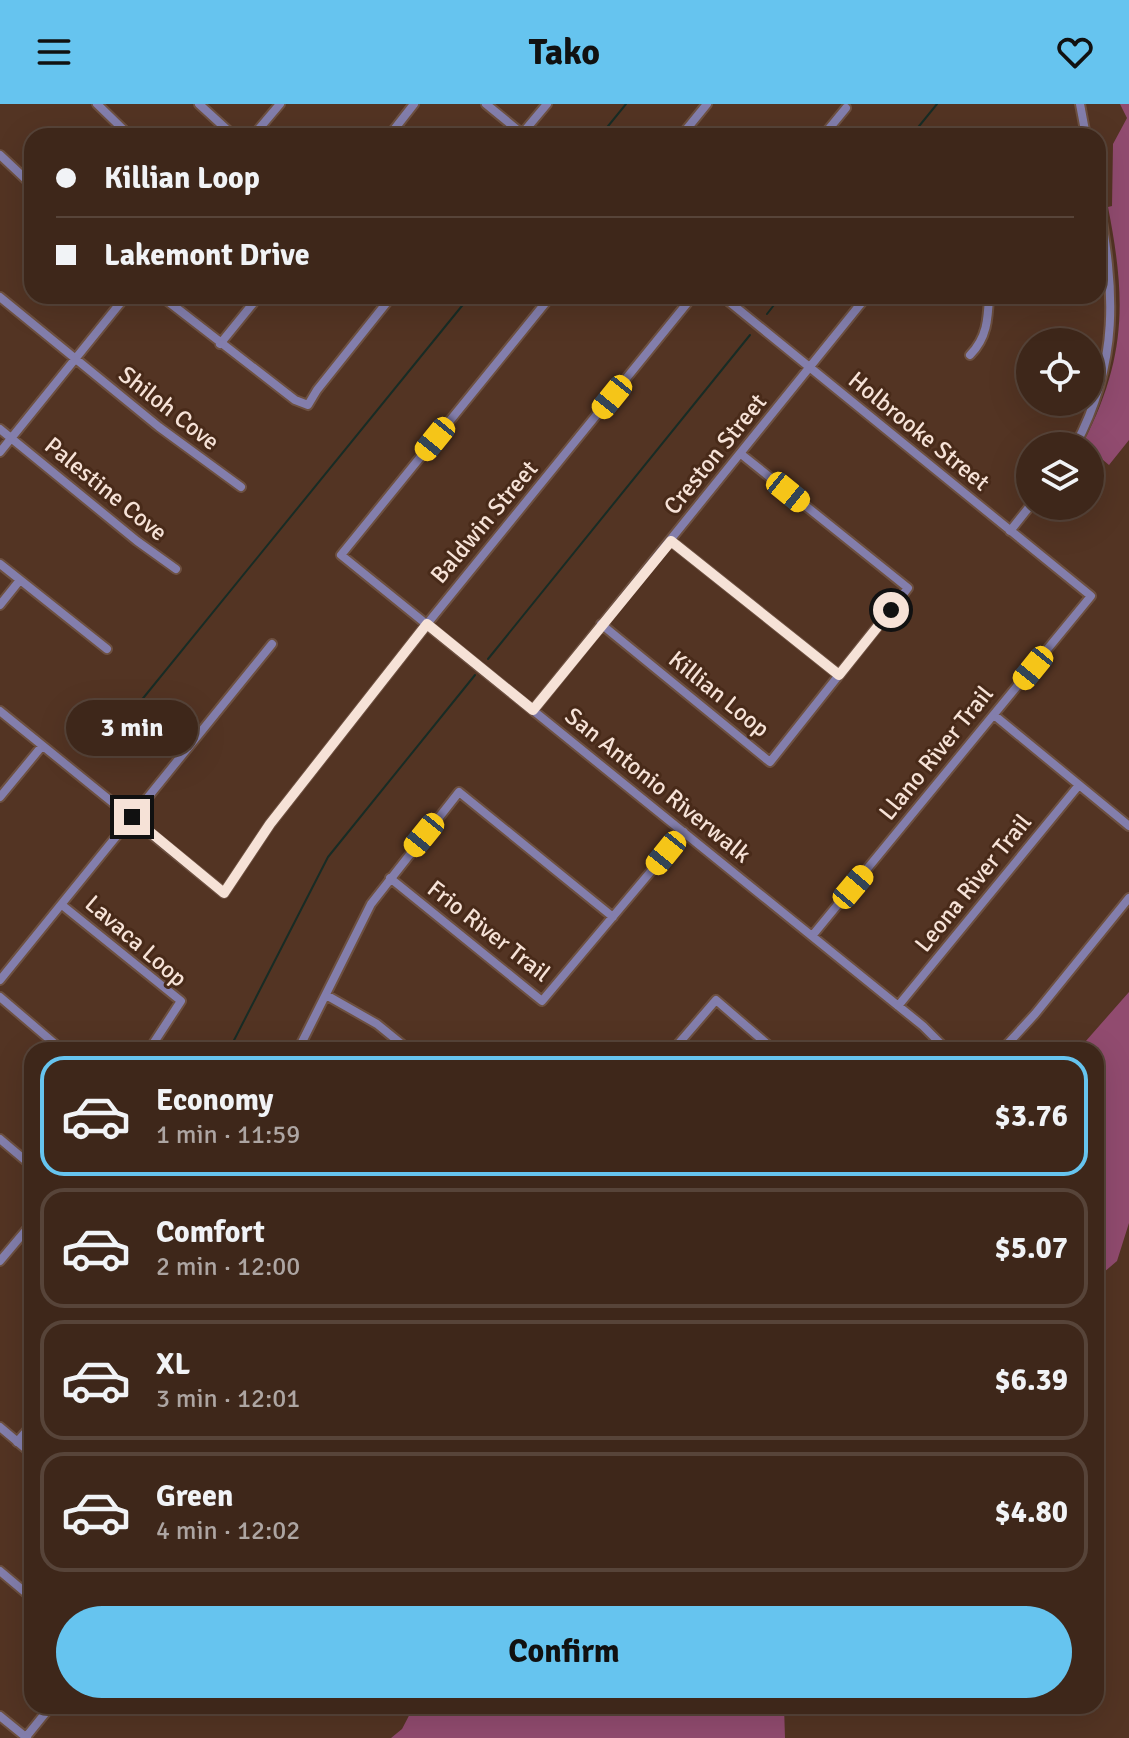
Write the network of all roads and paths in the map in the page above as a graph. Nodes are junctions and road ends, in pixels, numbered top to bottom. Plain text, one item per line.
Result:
1 (97, 104) edge
2 (199, 104) edge
3 (280, 104) edge
4 (414, 104) edge
5 (486, 104) edge
6 (547, 104) edge
7 (707, 104) edge
8 (1080, 104) edge
9 (846, 108) dead end
10 (122, 128) edge
11 (225, 128) edge
12 (260, 128) edge
13 (395, 128) edge
14 (515, 128) edge
15 (528, 128) edge
16 (688, 128) edge
17 (830, 128) edge
18 (1084, 128) edge
19 (0, 155) edge
20 (24, 178) edge
21 (1106, 248) edge
22 (0, 297) edge
23 (120, 304) edge
24 (171, 304) edge
25 (252, 304) edge
26 (386, 304) edge
27 (545, 304) edge
28 (687, 304) edge
29 (732, 304) edge
30 (861, 304) edge
31 (988, 304) edge
32 (220, 344) junction
33 (970, 355) dead end
34 (75, 359) junction
35 (810, 367) junction
36 (0, 429) edge
37 (1082, 432) edge
38 (11, 438) junction
39 (0, 452) edge
40 (741, 454) junction
41 (241, 487) dead end
42 (1019, 520) edge
43 (1010, 531) junction
44 (671, 541) junction
45 (0, 564) edge
46 (176, 569) dead end
47 (20, 580) junction
48 (1091, 596) joint
49 (0, 605) edge
50 (427, 624) junction
51 (601, 624) junction
52 (272, 644) dead end
53 (107, 649) dead end
54 (839, 675) junction
55 (533, 710) junction
56 (0, 711) edge
57 (994, 715) junction
58 (42, 746) junction
59 (1079, 785) junction
60 (0, 797) edge
61 (132, 817) junction
62 (1129, 826) edge
63 (684, 832) junction
64 (390, 878) junction
65 (1129, 898) edge
66 (62, 905) junction
67 (613, 917) junction
68 (812, 936) junction
69 (0, 980) edge
70 (326, 995) junction
71 (0, 997) edge
72 (898, 1006) junction
73 (53, 1042) edge
74 (154, 1042) edge
75 (302, 1042) edge
76 (399, 1042) edge
77 (680, 1042) edge
78 (765, 1042) edge
79 (938, 1042) edge
80 (1009, 1042) edge
81 (0, 1139) edge
82 (24, 1159) edge
83 (24, 1232) edge
84 (0, 1261) edge
85 (0, 1427) edge
86 (24, 1434) edge
87 (17, 1442) junction
88 (24, 1448) edge
89 (0, 1571) edge
90 (24, 1591) edge
91 (45, 1714) edge
92 (0, 1716) edge
93 (26, 1737) edge

1 - 10 street
2 - 11 street
3 - 12 street
4 - 13 street
5 - 14 street
6 - 15 street
7 - 16 street
8 - 18 street
9 - 17 street
19 - 20 street
21 - 37 street
22 - 34 street, Shiloh Cove
23 - 34 street
24 - 32 street
25 - 32 street
26 - 32 street
27 - 50 street, San Antonio Riverwalk
28 - 50 street, Baldwin Street
29 - 35 street, Holbrooke Street
30 - 35 street, Creston Street
31 - 33 street
34 - 38 street
34 - 41 street, Shiloh Cove
35 - 40 street, Creston Street
35 - 43 street, Holbrooke Street
36 - 38 street, Palestine Cove
38 - 39 street
38 - 46 street, Palestine Cove
40 - 44 street, Creston Street
40 - 54 street, Killian Loop
42 - 43 street
43 - 48 street, Holbrooke Street
44 - 51 street, Creston Street
44 - 54 street
45 - 47 street
47 - 49 street
47 - 53 street
48 - 57 street, Llano River Trail
50 - 55 street, San Antonio Riverwalk
50 - 61 street, Baldwin Street
51 - 54 street, Killian Loop
51 - 55 street, Creston Street
52 - 61 street
55 - 63 street, San Antonio Riverwalk
56 - 58 street
57 - 59 street
57 - 68 street, Llano River Trail
58 - 60 street
58 - 61 street
59 - 62 street
59 - 72 street, Leona River Trail
61 - 66 street
63 - 67 street, Frio River Trail
63 - 68 street, San Antonio Riverwalk
64 - 67 street, Frio River Trail
64 - 67 street
64 - 70 street
65 - 80 street
66 - 69 street
66 - 74 street, Lavaca Loop
68 - 72 street, San Antonio Riverwalk
70 - 75 street
70 - 76 street
71 - 73 street
72 - 79 street, San Antonio Riverwalk
77 - 78 street
81 - 82 street
83 - 84 street
85 - 87 street
86 - 87 street
87 - 88 street
89 - 90 street
91 - 93 street
92 - 93 street

